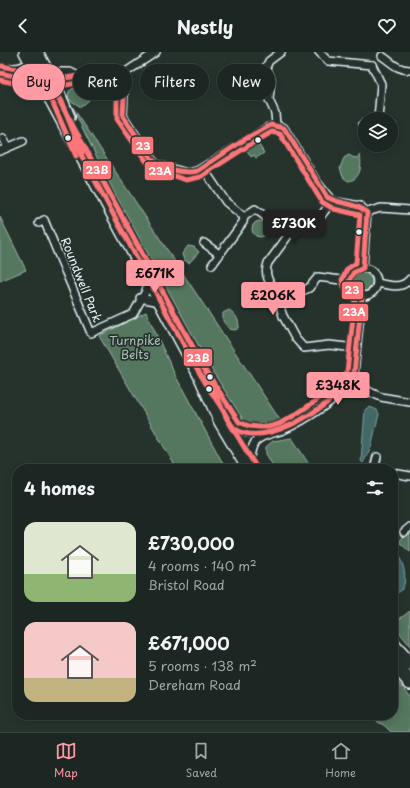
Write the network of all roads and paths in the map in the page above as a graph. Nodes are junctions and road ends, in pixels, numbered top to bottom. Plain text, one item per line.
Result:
1 (26, 52) edge
2 (36, 52) edge
3 (156, 52) edge
4 (282, 52) edge
5 (319, 52) edge
6 (383, 54) edge
7 (32, 64) edge
8 (41, 64) edge
9 (372, 65) junction
10 (132, 68) edge
11 (12, 70) edge
12 (410, 70) edge
13 (0, 72) edge
14 (12, 74) edge
15 (57, 100) edge
16 (123, 100) edge
17 (379, 112) edge
18 (276, 125) junction
19 (3, 138) dead end
20 (23, 141) dead end
21 (8, 147) junction
22 (0, 151) edge
23 (203, 168) junction
24 (332, 201) junction
25 (410, 210) edge
26 (367, 212) junction
27 (244, 217) junction
28 (44, 220) dead end
29 (288, 234) junction
30 (204, 243) dead end
31 (219, 254) junction
32 (212, 265) dead end
33 (363, 268) junction
34 (410, 279) edge
35 (148, 280) junction
36 (348, 281) junction
37 (377, 283) junction
38 (362, 296) junction
39 (140, 298) junction
40 (282, 300) junction
41 (161, 303) junction
42 (356, 348) junction
43 (200, 375) junction
44 (352, 378) junction
45 (410, 402) edge
46 (234, 428) junction
47 (269, 434) junction
48 (377, 457) dead end
49 (250, 463) edge
50 (376, 464) edge
51 (398, 474) edge
52 (410, 476) edge
53 (410, 527) edge
54 (404, 532) dead end
55 (398, 651) edge
56 (410, 664) edge
57 (398, 668) edge
58 (410, 682) edge

1 - 7 highway
2 - 8 highway
3 - 10 street
4 - 18 street
5 - 9 street
6 - 9 street
6 - 12 street
9 - 17 street
11 - 13 street
13 - 14 street
15 - 35 highway
16 - 23 street
18 - 23 street
18 - 24 street
19 - 21 street
20 - 21 street
21 - 22 street
23 - 27 street
24 - 26 street
24 - 29 street
25 - 26 street
26 - 33 street
27 - 29 street
27 - 31 street
28 - 39 street, Roundwell Park
29 - 40 street
30 - 31 street
31 - 32 street
33 - 36 street
33 - 37 street
34 - 37 street
35 - 39 street, Roundwell Park
35 - 41 highway
36 - 38 street
36 - 40 street
37 - 38 street
38 - 42 street
39 - 41 street
40 - 42 street
41 - 43 highway
42 - 44 street
43 - 46 highway
43 - 49 highway
44 - 45 street
44 - 47 street
46 - 47 street
46 - 49 highway
47 - 49 street
48 - 50 street
51 - 52 street
53 - 54 street
55 - 56 highway
57 - 58 highway

